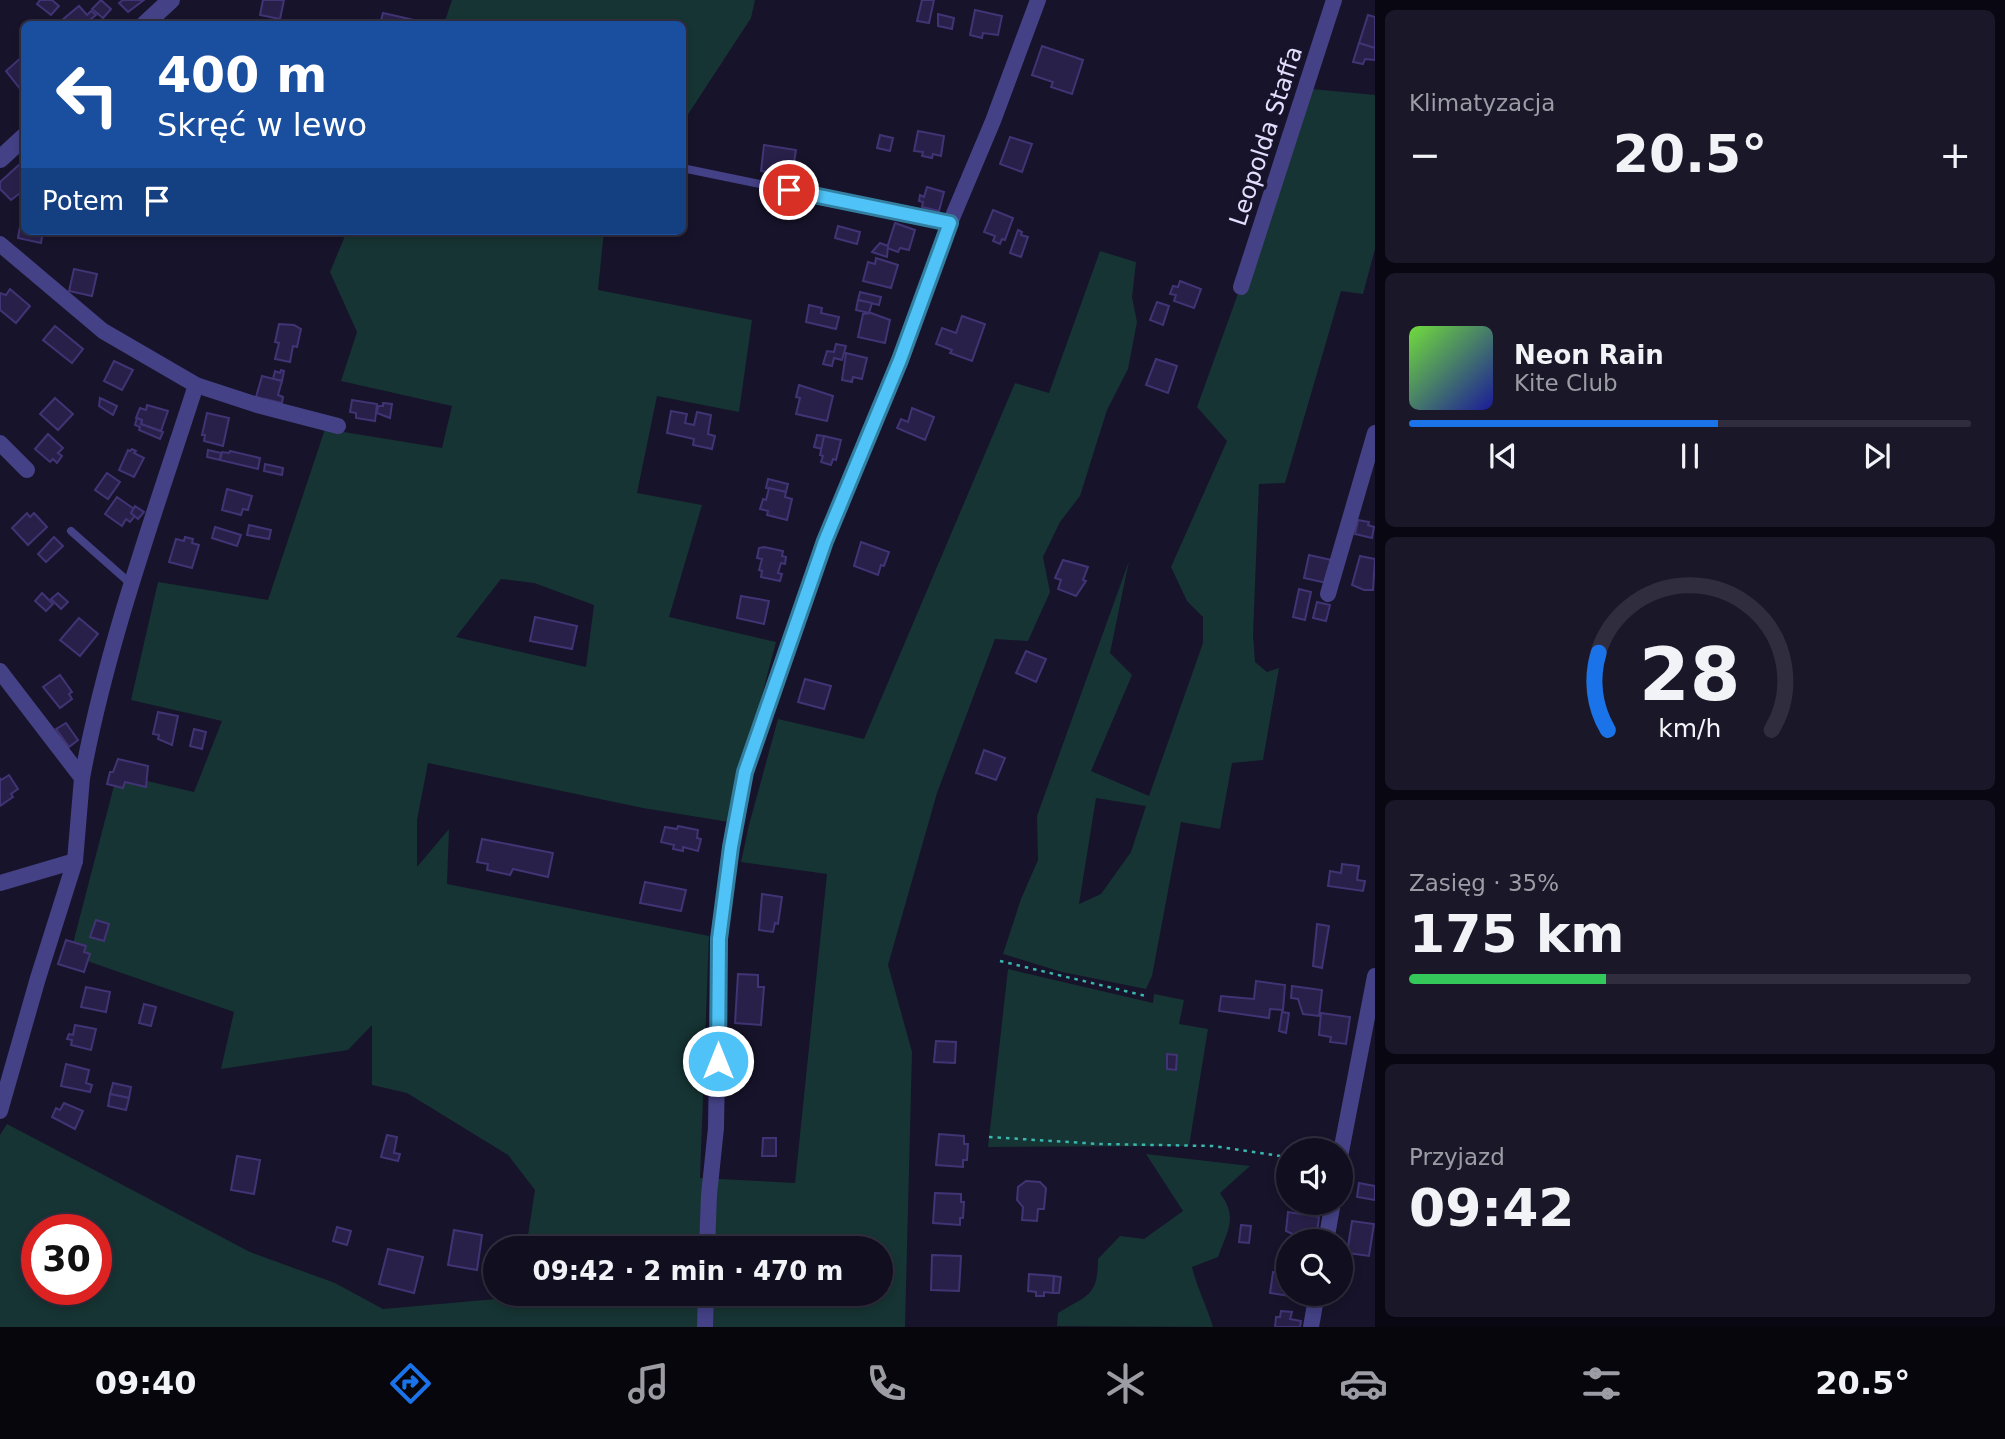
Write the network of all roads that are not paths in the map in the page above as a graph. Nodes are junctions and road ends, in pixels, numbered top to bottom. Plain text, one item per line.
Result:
1 (171, 0) edge
2 (1038, 0) edge
3 (1334, 0) edge
4 (148, 21) edge
5 (21, 140) edge
6 (0, 159) edge
7 (686, 169) edge
8 (950, 223) junction
9 (0, 244) edge
10 (1241, 286) dead end
11 (196, 385) junction
12 (338, 426) dead end
13 (1375, 433) edge
14 (0, 443) edge
15 (27, 470) dead end
16 (71, 531) dead end
17 (131, 584) junction
18 (1328, 594) dead end
19 (0, 671) edge
20 (82, 778) junction
21 (75, 861) junction
22 (0, 883) edge
23 (1375, 976) edge
24 (0, 1111) edge
25 (1344, 1138) edge
26 (707, 1236) edge
27 (706, 1306) edge
28 (1315, 1306) edge
29 (705, 1327) edge
30 (1311, 1327) edge

1 - 4 street
2 - 8 street
3 - 10 street, Leopolda Staffa
5 - 6 street
7 - 8 lane
8 - 26 street
9 - 11 street
11 - 12 street
11 - 17 street
13 - 18 street
14 - 15 street
16 - 17 lane
17 - 20 street
19 - 20 street
20 - 21 street
21 - 22 street
21 - 24 street
23 - 25 street
27 - 29 street
28 - 30 street

